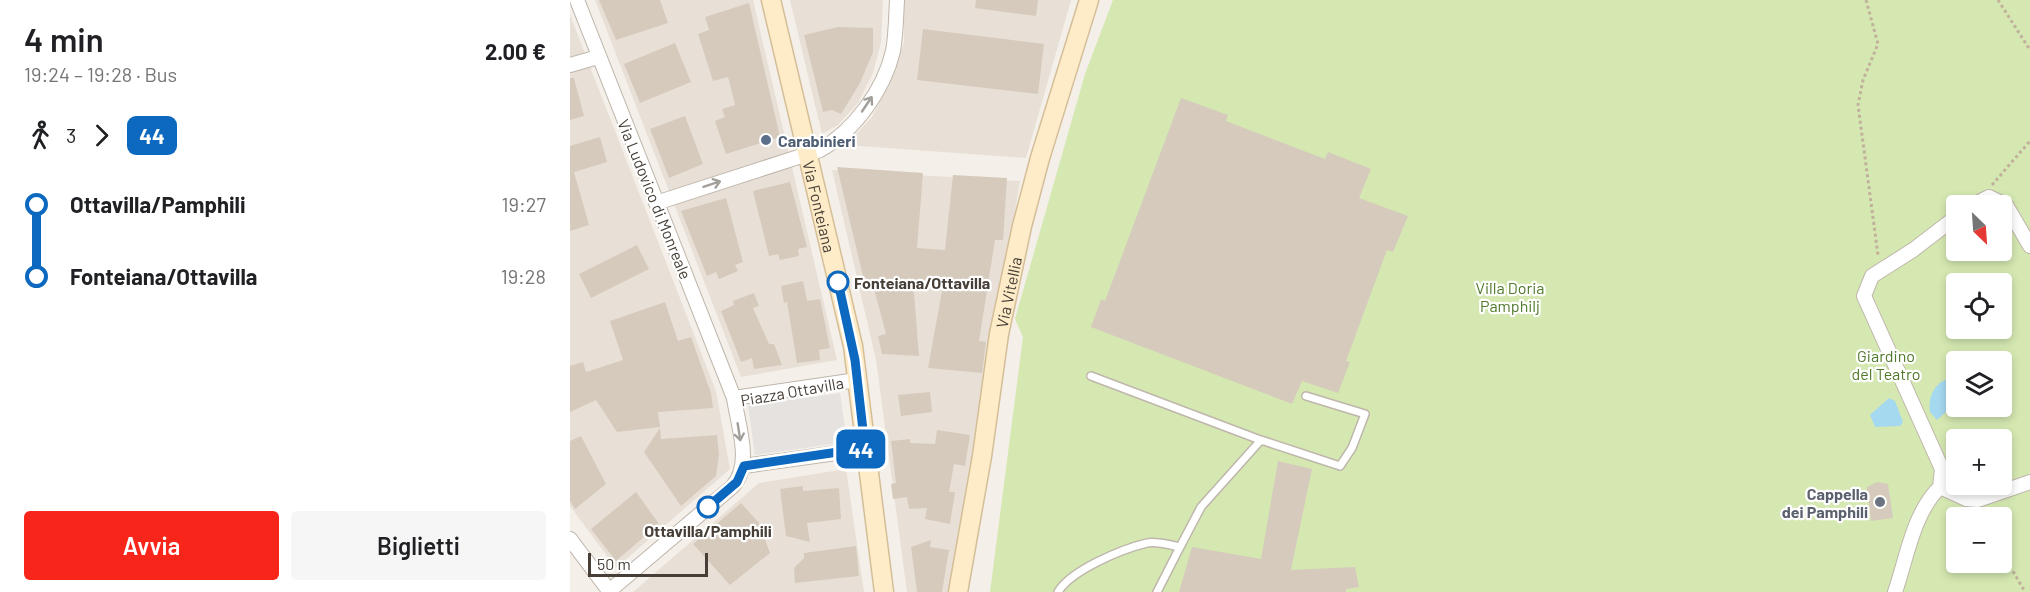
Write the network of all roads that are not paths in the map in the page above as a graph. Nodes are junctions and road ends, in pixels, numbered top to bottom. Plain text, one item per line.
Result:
1 (577, 0) edge
2 (771, 0) edge
3 (897, 0) edge
4 (1089, 0) edge
5 (598, 57) junction
6 (570, 65) edge
7 (808, 154) junction
8 (656, 203) junction
9 (2012, 215) edge
10 (1946, 225) edge
11 (2030, 246) edge
12 (1091, 376) dead end
13 (857, 380) junction
14 (1306, 396) dead end
15 (734, 398) junction
16 (1266, 442) junction
17 (865, 448) junction
18 (744, 466) junction
19 (2030, 482) edge
20 (1940, 487) junction
21 (570, 539) edge
22 (1180, 547) junction
23 (609, 592) edge
24 (884, 592) edge
25 (958, 592) edge
26 (1058, 592) edge
27 (1157, 592) edge
28 (1895, 592) edge

1 - 5 street, Via Ludovico di Monreale
2 - 7 street, Via Fonteiana
7 -> 3 street
4 - 25 street, Via Vitellia
5 - 6 street
5 - 8 street, Via Ludovico di Monreale
8 -> 7 street
7 - 13 street, Via Fonteiana
8 - 15 street, Via Ludovico di Monreale
9 - 11 street
10 - 20 street
12 - 16 lane
13 - 15 street, Piazza Ottavilla
13 - 17 street, Via Fonteiana
14 - 16 lane
15 -> 18 street, Piazza Ottavilla
16 - 22 lane
17 - 18 street
17 - 24 street, Via Fonteiana
18 - 23 street
19 - 20 street
20 - 28 street
21 - 23 street
22 - 26 lane
22 - 27 lane

